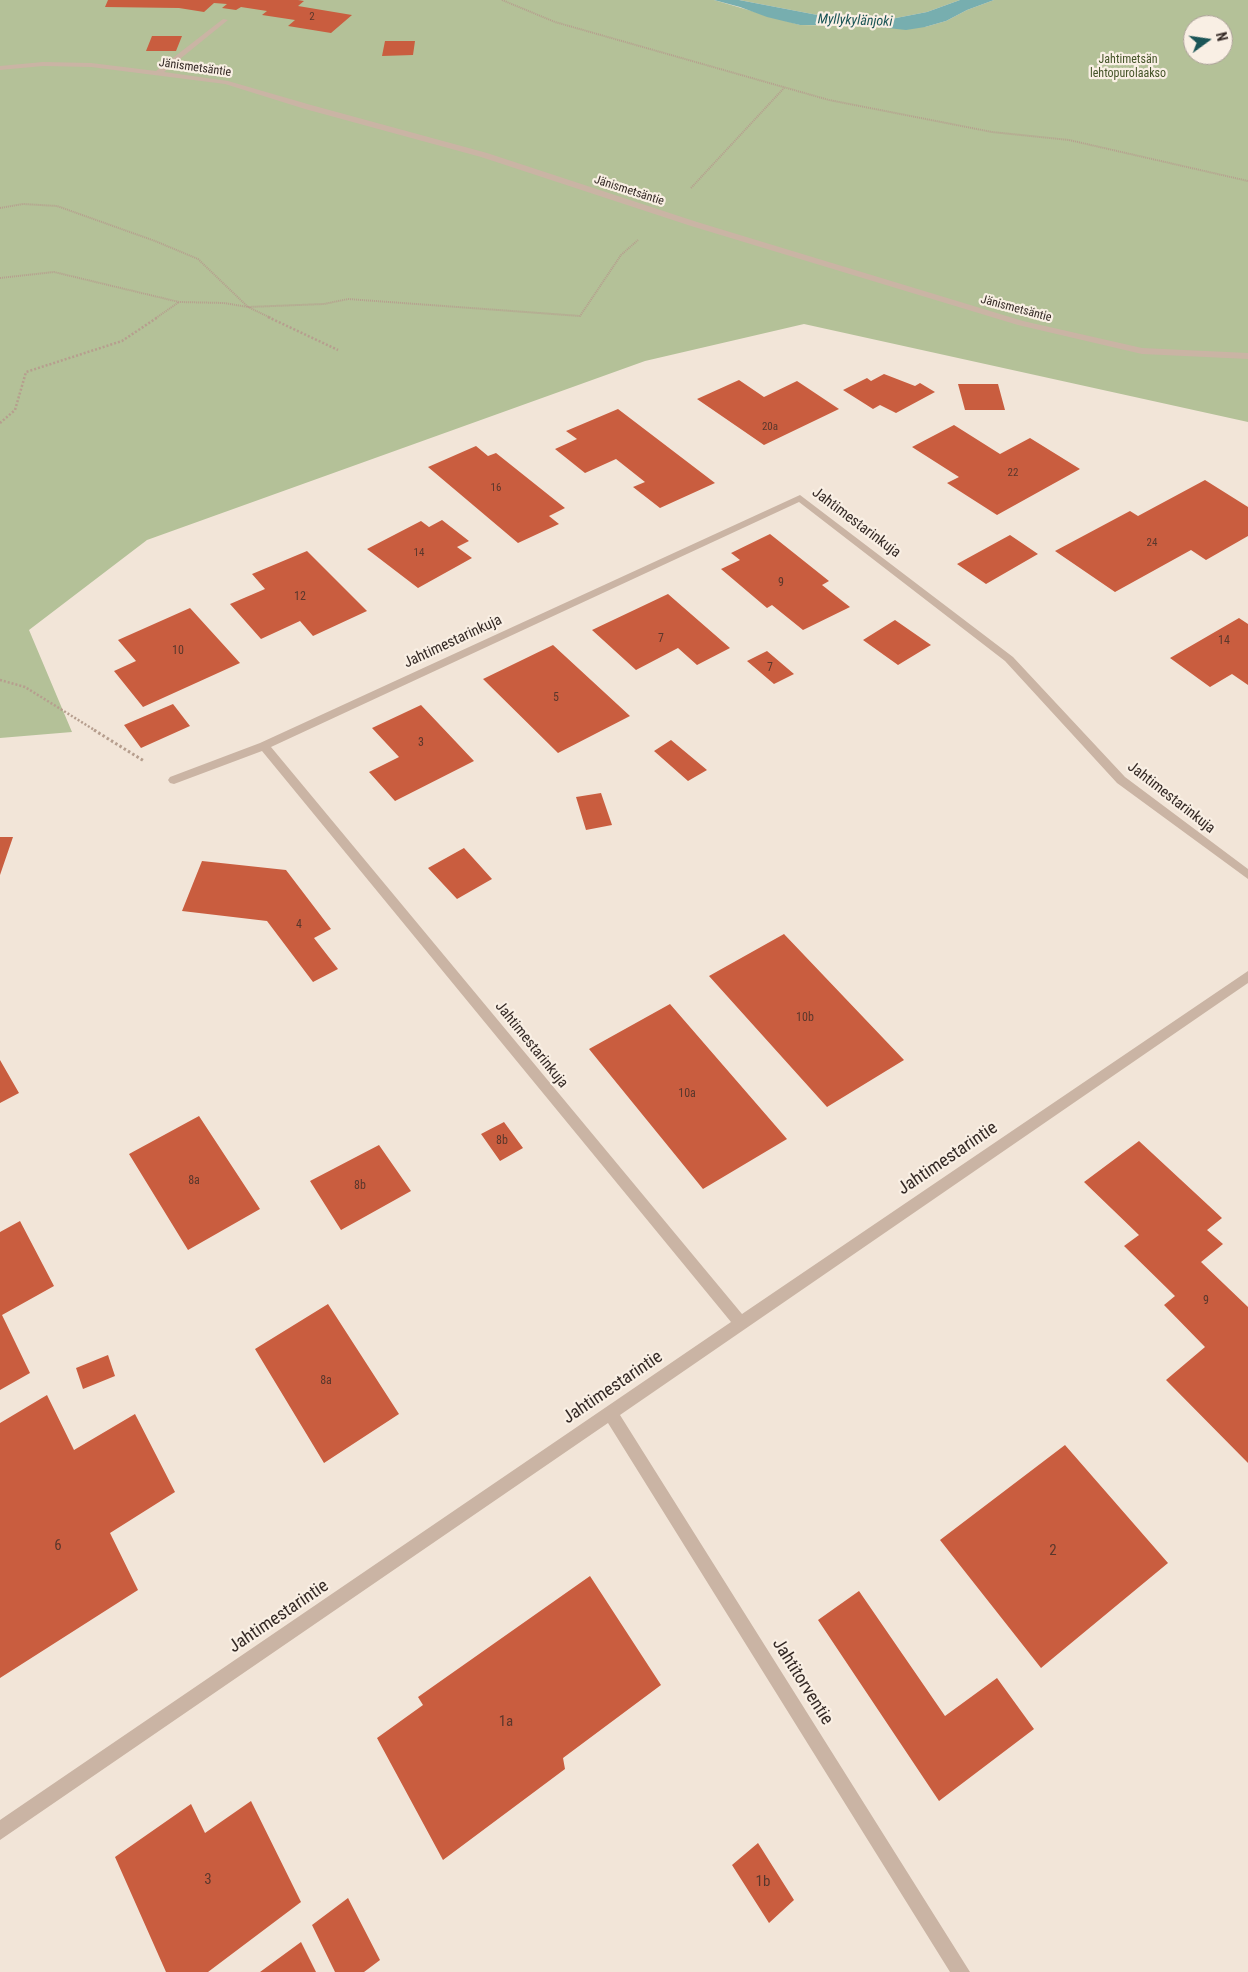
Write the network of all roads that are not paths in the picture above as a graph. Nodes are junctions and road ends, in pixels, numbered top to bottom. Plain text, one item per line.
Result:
1 (225, 20) dead end
2 (0, 68) edge
3 (157, 74) junction
4 (1248, 356) edge
5 (264, 746) junction
6 (174, 780) road end
7 (1248, 875) edge
8 (1248, 976) edge
9 (741, 1324) junction
10 (610, 1413) junction
11 (0, 1830) edge
12 (961, 1972) edge

1 - 3 street
2 - 3 street, Jänismetsäntie
3 - 4 street, Jänismetsäntie
5 - 6 street
5 - 7 street, Jahtimestarinkuja
5 - 9 street, Jahtimestarinkuja
8 - 9 street, Jahtimestarintie
9 - 10 street, Jahtimestarintie
10 - 11 street, Jahtimestarintie
10 - 12 street, Jahtitorventie

